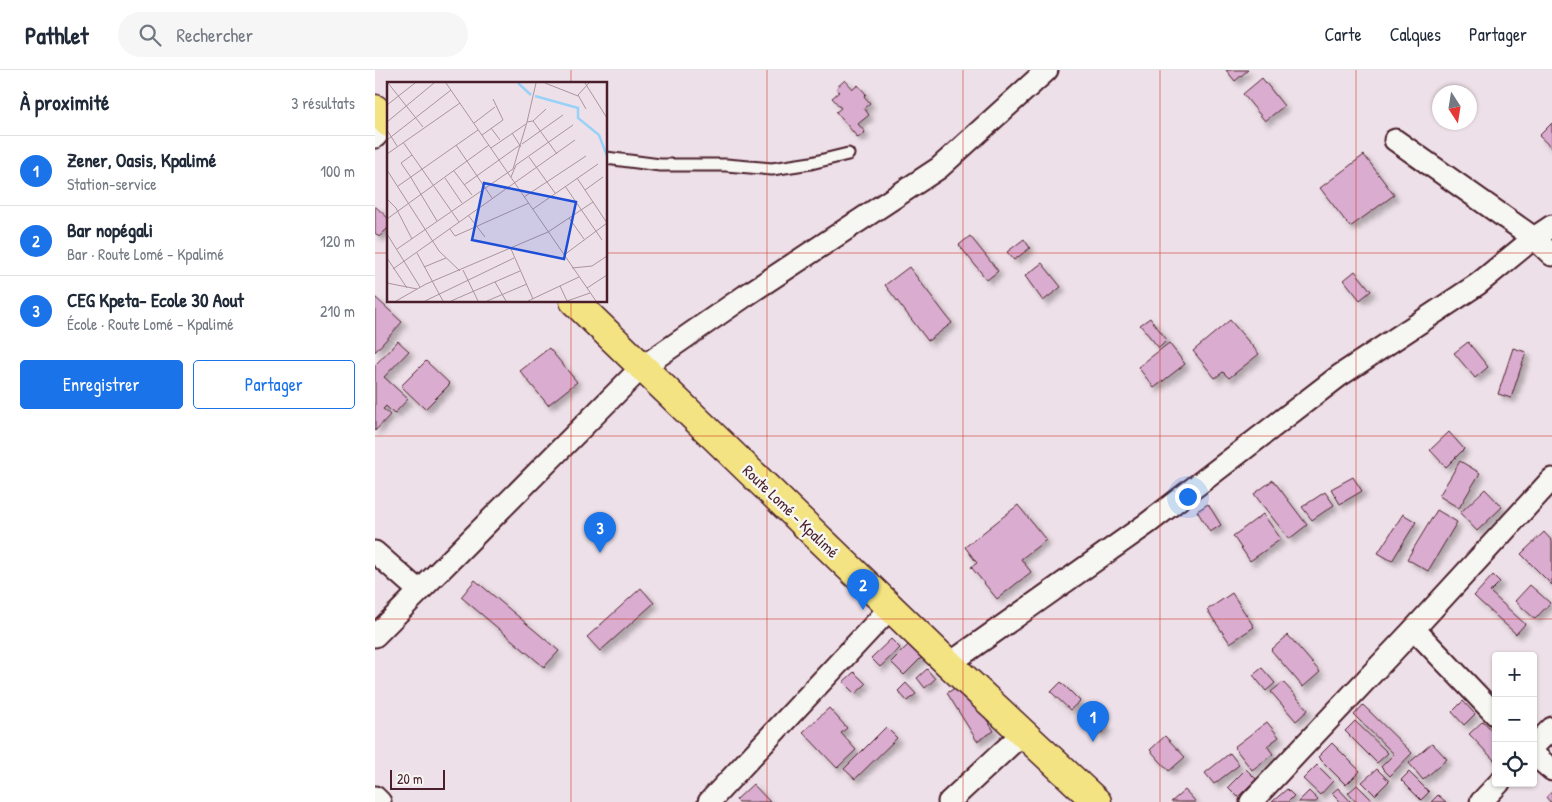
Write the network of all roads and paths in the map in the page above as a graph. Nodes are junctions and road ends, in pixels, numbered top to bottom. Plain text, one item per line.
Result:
1 (1047, 70) edge
2 (1395, 140) dead end
3 (849, 154) dead end
4 (607, 158) edge
5 (1552, 226) edge
6 (1534, 238) junction
7 (1552, 255) edge
8 (575, 302) edge
9 (641, 368) junction
10 (1552, 479) edge
11 (375, 552) edge
12 (419, 591) junction
13 (891, 607) junction
14 (1414, 629) junction
15 (375, 636) edge
16 (949, 664) junction
17 (1492, 711) edge
18 (1552, 728) edge
19 (1022, 734) junction
20 (1537, 743) edge
21 (1537, 757) edge
22 (1552, 770) edge
23 (1495, 787) edge
24 (375, 797) edge
25 (380, 802) edge
26 (709, 802) edge
27 (949, 802) edge
28 (1097, 802) edge
29 (1251, 802) edge
30 (1481, 802) edge

1 - 9 street
2 - 6 street
3 - 4 lane
5 - 6 street
6 - 7 street
6 - 16 street
8 - 9 main road, Route Lomé - Kpalimé
9 - 12 street
9 - 13 main road, Route Lomé - Kpalimé
10 - 14 street
11 - 12 street
12 - 15 street
13 - 16 main road, Route Lomé - Kpalimé
13 - 26 street
14 - 17 street
14 - 29 street
16 - 19 main road, Route Lomé - Kpalimé
18 - 20 street
19 - 27 street
19 - 28 main road, Route Lomé - Kpalimé
21 - 22 street
23 - 30 street
24 - 25 street

